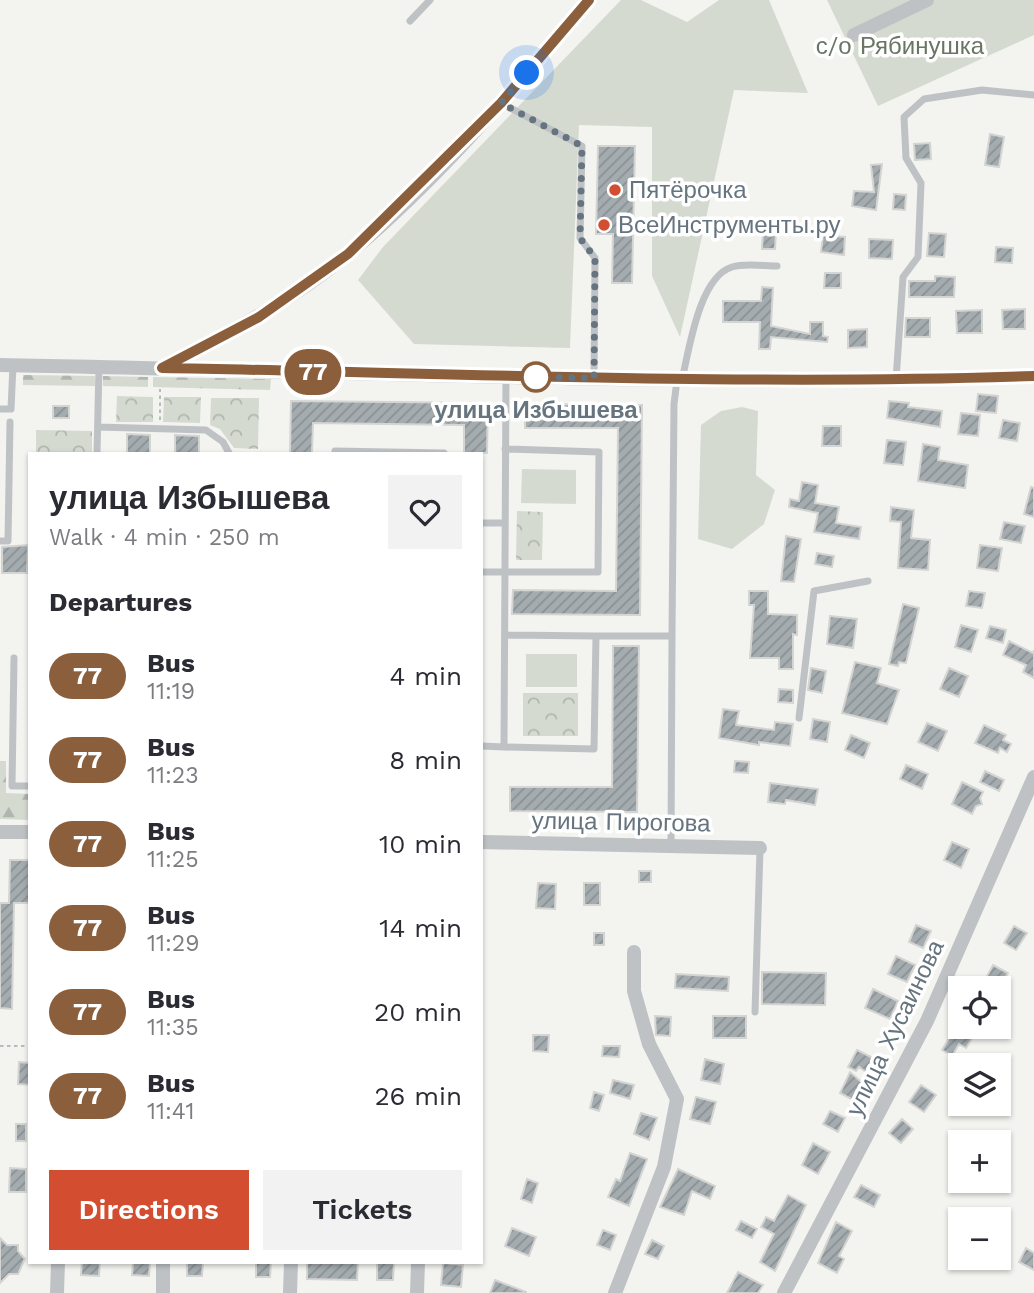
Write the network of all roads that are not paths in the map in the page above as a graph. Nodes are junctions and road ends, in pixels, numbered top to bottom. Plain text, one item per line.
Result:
1 (430, 0) edge
2 (589, 0) edge
3 (928, 0) edge
4 (410, 21) dead end
5 (854, 35) dead end
6 (1034, 95) edge
7 (501, 103) junction
8 (777, 266) dead end
9 (6, 365) edge
10 (99, 368) junction
11 (162, 368) junction
12 (506, 376) junction
13 (1034, 376) edge
14 (594, 378) junction
15 (680, 380) junction
16 (896, 380) junction
17 (0, 409) edge
18 (10, 422) dead end
19 (98, 427) junction
20 (505, 449) junction
21 (97, 452) edge
22 (228, 452) edge
23 (335, 452) edge
24 (396, 452) edge
25 (483, 523) edge
26 (503, 523) junction
27 (0, 541) edge
28 (483, 572) edge
29 (504, 572) junction
30 (868, 581) dead end
31 (505, 635) junction
32 (596, 636) junction
33 (672, 636) junction
34 (14, 658) dead end
35 (799, 718) dead end
36 (483, 746) edge
37 (504, 747) junction
38 (1034, 777) edge
39 (28, 786) edge
40 (0, 832) edge
41 (28, 832) edge
42 (483, 842) edge
43 (671, 846) junction
44 (760, 848) joint
45 (634, 952) dead end
46 (755, 1012) dead end
47 (58, 1264) edge
48 (163, 1264) edge
49 (291, 1264) edge
50 (418, 1264) edge
51 (57, 1293) edge
52 (163, 1293) edge
53 (290, 1293) edge
54 (417, 1293) edge
55 (615, 1293) edge
56 (784, 1293) edge

1 - 4 lane
2 - 7 street
3 - 5 street
6 - 16 lane
7 - 11 street
7 - 14 lane
8 - 15 lane
9 - 10 street
9 - 17 lane
10 - 11 street
10 - 19 lane
11 - 12 street
12 - 14 street
12 - 20 lane
13 - 16 street
14 - 15 street
15 - 16 street
15 - 33 lane
18 - 27 lane
19 - 21 lane
19 - 22 lane
20 - 26 lane
20 - 29 lane
23 - 24 lane
25 - 26 lane
26 - 29 lane
28 - 29 lane
29 - 31 lane
30 - 35 lane
31 - 32 lane
31 - 37 lane
32 - 33 lane
32 - 37 lane
33 - 43 lane
34 - 39 lane
36 - 37 lane
38 - 56 street, улица Хусаинова
40 - 41 street
42 - 43 street, улица Пирогова
43 - 44 street, улица Пирогова
44 - 46 lane
45 - 55 street
47 - 51 street
48 - 52 street
49 - 53 street
50 - 54 street

